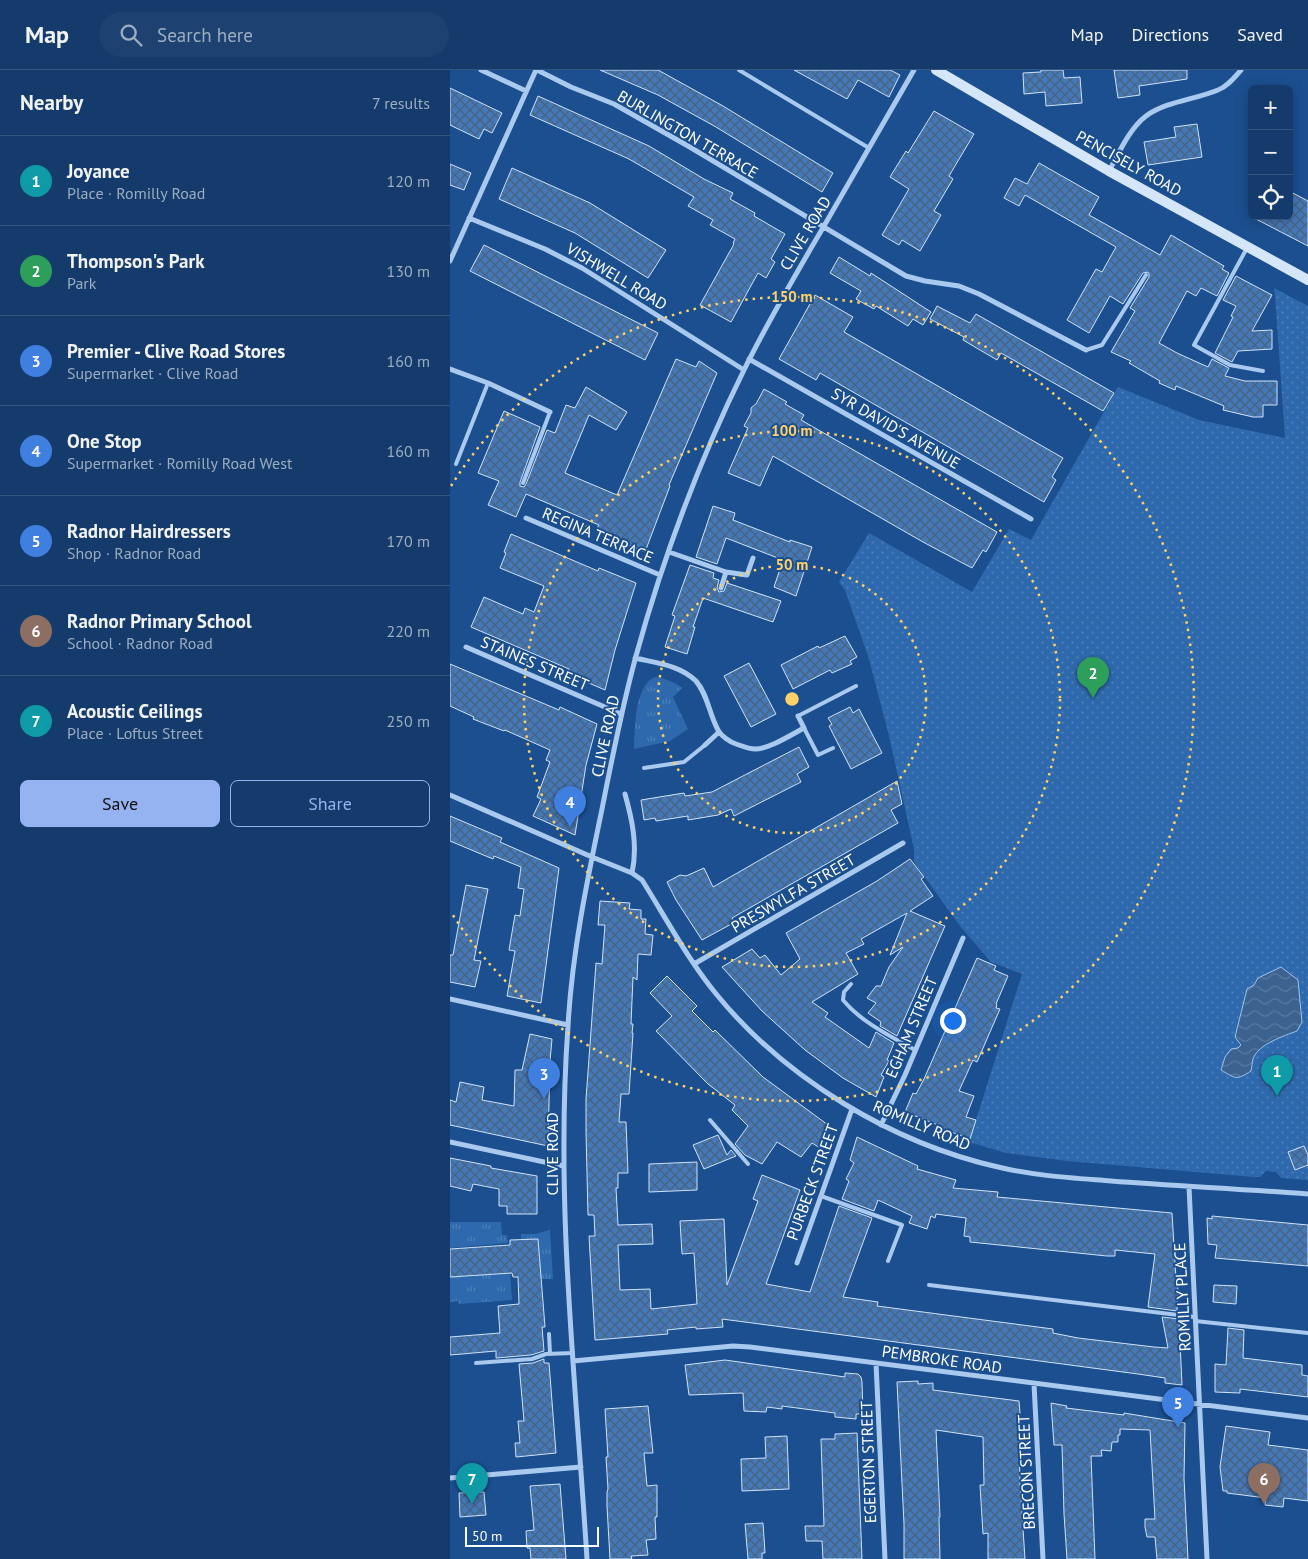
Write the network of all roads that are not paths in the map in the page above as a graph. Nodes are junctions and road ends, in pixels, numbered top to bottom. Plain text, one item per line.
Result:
1 (481, 70) edge
2 (537, 70) edge
3 (739, 70) edge
4 (914, 70) edge
5 (936, 70) edge
6 (1240, 70) edge
7 (526, 91) junction
8 (869, 148) junction
9 (1109, 170) junction
10 (469, 218) junction
11 (823, 228) junction
12 (1247, 247) junction
13 (450, 261) edge
14 (1146, 275) dead end
15 (1308, 280) edge
16 (1086, 350) joint
17 (749, 359) junction
18 (450, 369) edge
19 (744, 370) junction
20 (1263, 371) dead end
21 (488, 383) junction
22 (550, 412) joint
23 (456, 464) dead end
24 (523, 483) dead end
25 (526, 518) dead end
26 (1031, 519) dead end
27 (669, 552) junction
28 (753, 558) dead end
29 (726, 572) junction
30 (660, 574) junction
31 (721, 588) dead end
32 (466, 647) dead end
33 (636, 658) junction
34 (856, 686) dead end
35 (621, 714) junction
36 (798, 716) joint
37 (804, 728) junction
38 (719, 732) junction
39 (705, 745) joint
40 (833, 748) dead end
41 (644, 768) dead end
42 (625, 794) dead end
43 (450, 795) edge
44 (904, 843) dead end
45 (592, 857) junction
46 (632, 872) junction
47 (963, 938) dead end
48 (694, 964) junction
49 (851, 984) dead end
50 (450, 999) edge
51 (568, 1024) junction
52 (915, 1050) junction
53 (852, 1109) junction
54 (710, 1120) dead end
55 (881, 1125) junction
56 (450, 1142) edge
57 (748, 1164) dead end
58 (564, 1166) junction
59 (1189, 1187) junction
60 (1308, 1194) edge
61 (820, 1196) junction
62 (888, 1261) dead end
63 (796, 1263) dead end
64 (929, 1285) dead end
65 (1195, 1319) junction
66 (1308, 1333) edge
67 (549, 1334) dead end
68 (573, 1353) junction
69 (550, 1354) junction
70 (573, 1361) junction
71 (476, 1363) dead end
72 (876, 1363) junction
73 (1034, 1384) junction
74 (1200, 1405) junction
75 (1308, 1418) edge
76 (581, 1467) junction
77 (450, 1478) edge
78 (587, 1559) edge
79 (885, 1559) edge
80 (1044, 1559) edge
81 (1207, 1559) edge

1 - 7 street
2 - 7 street
2 - 11 street, BURLINGTON TERRACE
3 - 8 lane
4 - 8 street, CLIVE ROAD
5 - 9 main road, PENCISELY ROAD
6 - 9 street
7 - 10 street
8 - 11 street, CLIVE ROAD
9 - 12 main road, PENCISELY ROAD
10 - 13 street
10 - 19 street, VISHWELL ROAD
11 - 16 street, BURLINGTON TERRACE
11 - 17 street, CLIVE ROAD
12 - 15 main road, PENCISELY ROAD
12 - 20 lane
14 - 16 lane
17 - 19 street, CLIVE ROAD
17 - 26 street, SYR DAVID'S AVENUE
18 - 21 street
19 - 27 street, CLIVE ROAD
21 - 22 street
21 - 23 lane
22 - 24 lane
25 - 30 street, REGINA TERRACE
27 - 29 street
27 - 30 street, CLIVE ROAD
28 - 29 street
29 - 31 street
30 - 33 street, CLIVE ROAD
32 - 35 street, STAINES STREET
33 - 35 street, CLIVE ROAD
33 - 38 street
34 - 36 lane
35 - 45 street, CLIVE ROAD
36 - 37 street
37 - 38 street
37 - 40 lane
38 - 39 street
39 - 41 lane
42 - 46 street
43 - 45 street, ROMILLY ROAD
44 - 48 street, PRESWYLFA STREET
45 - 46 street, ROMILLY ROAD
45 - 51 street, CLIVE ROAD
46 - 48 street, ROMILLY ROAD
47 - 52 street, EGHAM STREET
48 - 53 street, ROMILLY ROAD
49 - 52 lane
50 - 51 street
51 - 58 street, CLIVE ROAD
52 - 55 street, EGHAM STREET
53 - 55 street, ROMILLY ROAD
53 - 61 street, PURBECK STREET
54 - 57 lane
55 - 59 street, ROMILLY ROAD
56 - 58 street
58 - 68 street, CLIVE ROAD
59 - 60 street, ROMILLY ROAD
59 - 65 street, ROMILLY PLACE
61 - 62 lane
61 - 63 street, PURBECK STREET
64 - 65 lane
65 - 66 lane
65 - 74 street, ROMILLY PLACE
67 - 69 lane
68 - 69 lane
68 - 70 street, CLIVE ROAD
69 - 71 lane
70 - 72 street, PEMBROKE ROAD
70 - 76 street, CLIVE ROAD
72 - 73 street, PEMBROKE ROAD
72 - 79 street, EGERTON STREET
73 - 74 street, PEMBROKE ROAD
73 - 80 street, BRECON STREET
74 - 75 street, PEMBROKE ROAD
74 - 81 street, ROMILLY PLACE
76 - 77 street
76 - 78 street, CLIVE ROAD

